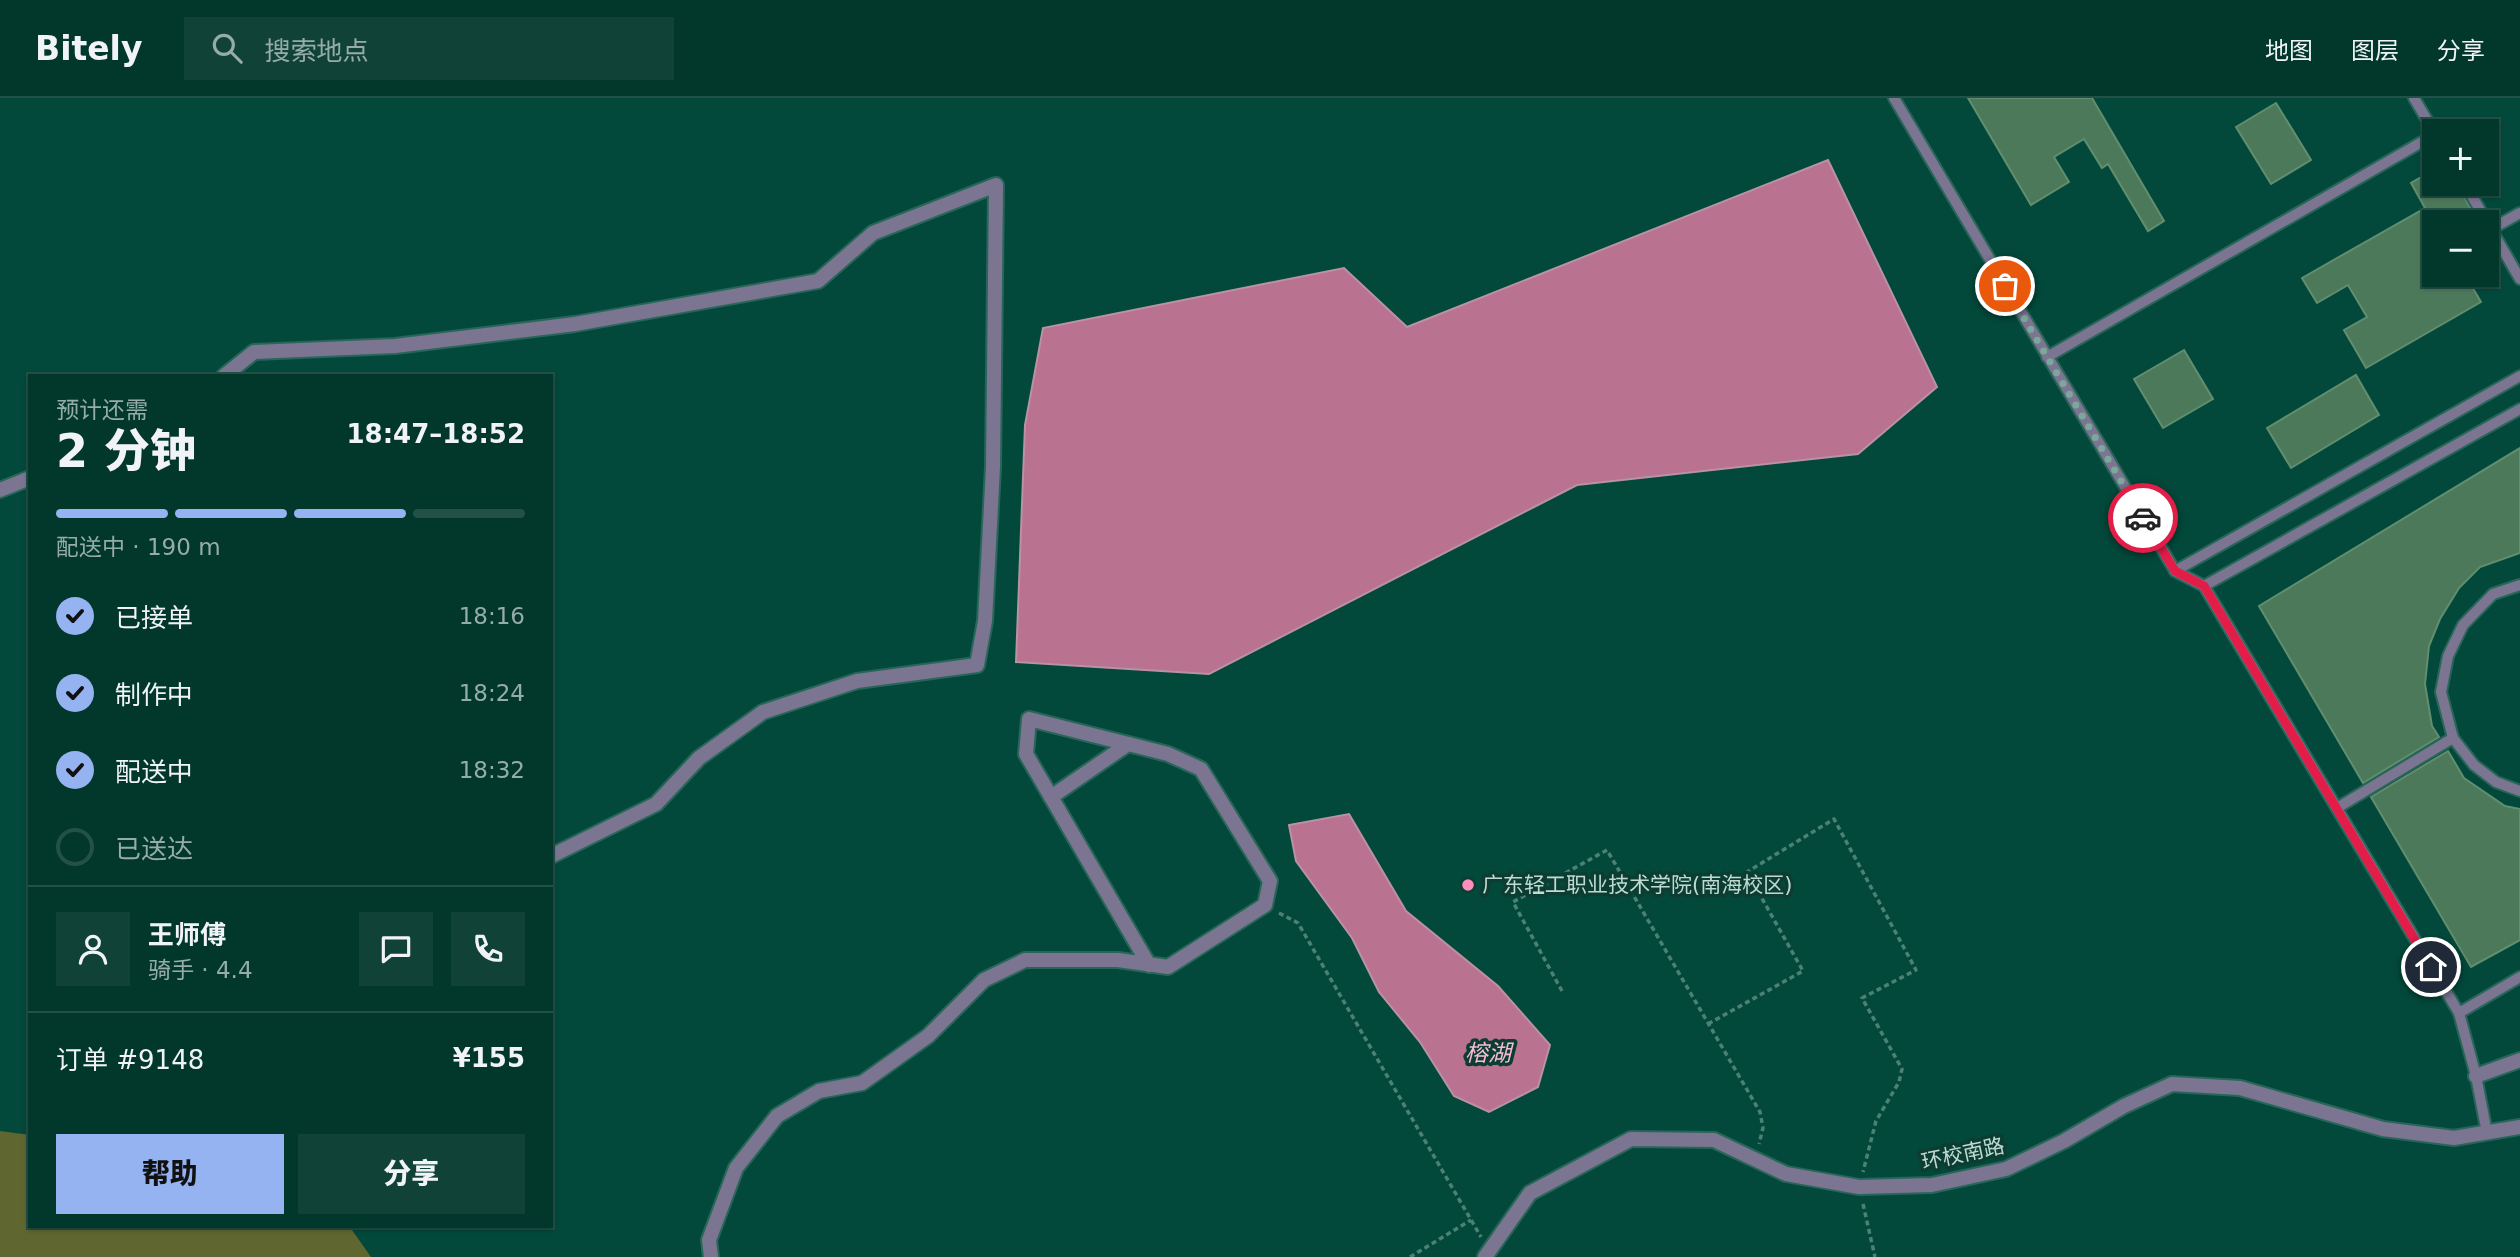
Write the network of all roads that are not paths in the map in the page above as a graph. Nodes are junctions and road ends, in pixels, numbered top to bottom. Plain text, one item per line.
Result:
1 (1894, 98) edge
2 (2414, 98) edge
3 (2426, 119) edge
4 (2422, 141) edge
5 (2520, 213) edge
6 (2499, 225) edge
7 (2499, 243) edge
8 (2520, 279) edge
9 (2047, 357) junction
10 (226, 374) edge
11 (2520, 376) edge
12 (2520, 409) edge
13 (28, 479) edge
14 (0, 490) edge
15 (2175, 571) junction
16 (2204, 586) junction
17 (2520, 586) edge
18 (2452, 738) junction
19 (1128, 744) junction
20 (2520, 791) edge
21 (1051, 797) junction
22 (2337, 808) junction
23 (553, 855) edge
24 (1149, 965) junction
25 (2520, 977) edge
26 (2459, 1013) junction
27 (2520, 1060) edge
28 (2476, 1076) junction
29 (2520, 1127) edge
30 (2487, 1133) junction
31 (1487, 1254) edge
32 (711, 1257) edge

1 - 9 lane
2 - 3 lane
4 - 9 lane
5 - 6 lane
7 - 8 lane
9 - 15 lane
10 - 23 street
11 - 15 lane
12 - 16 lane
13 - 14 street
15 - 16 lane
16 - 22 lane
17 - 18 lane
18 - 20 lane
18 - 22 lane
19 - 21 street
19 - 21 street
19 - 24 street
21 - 24 street
22 - 26 lane
24 - 32 street
25 - 26 lane
26 - 28 lane
27 - 28 street
28 - 30 lane
29 - 30 street, 环校南路
30 - 31 street, 环校南路

